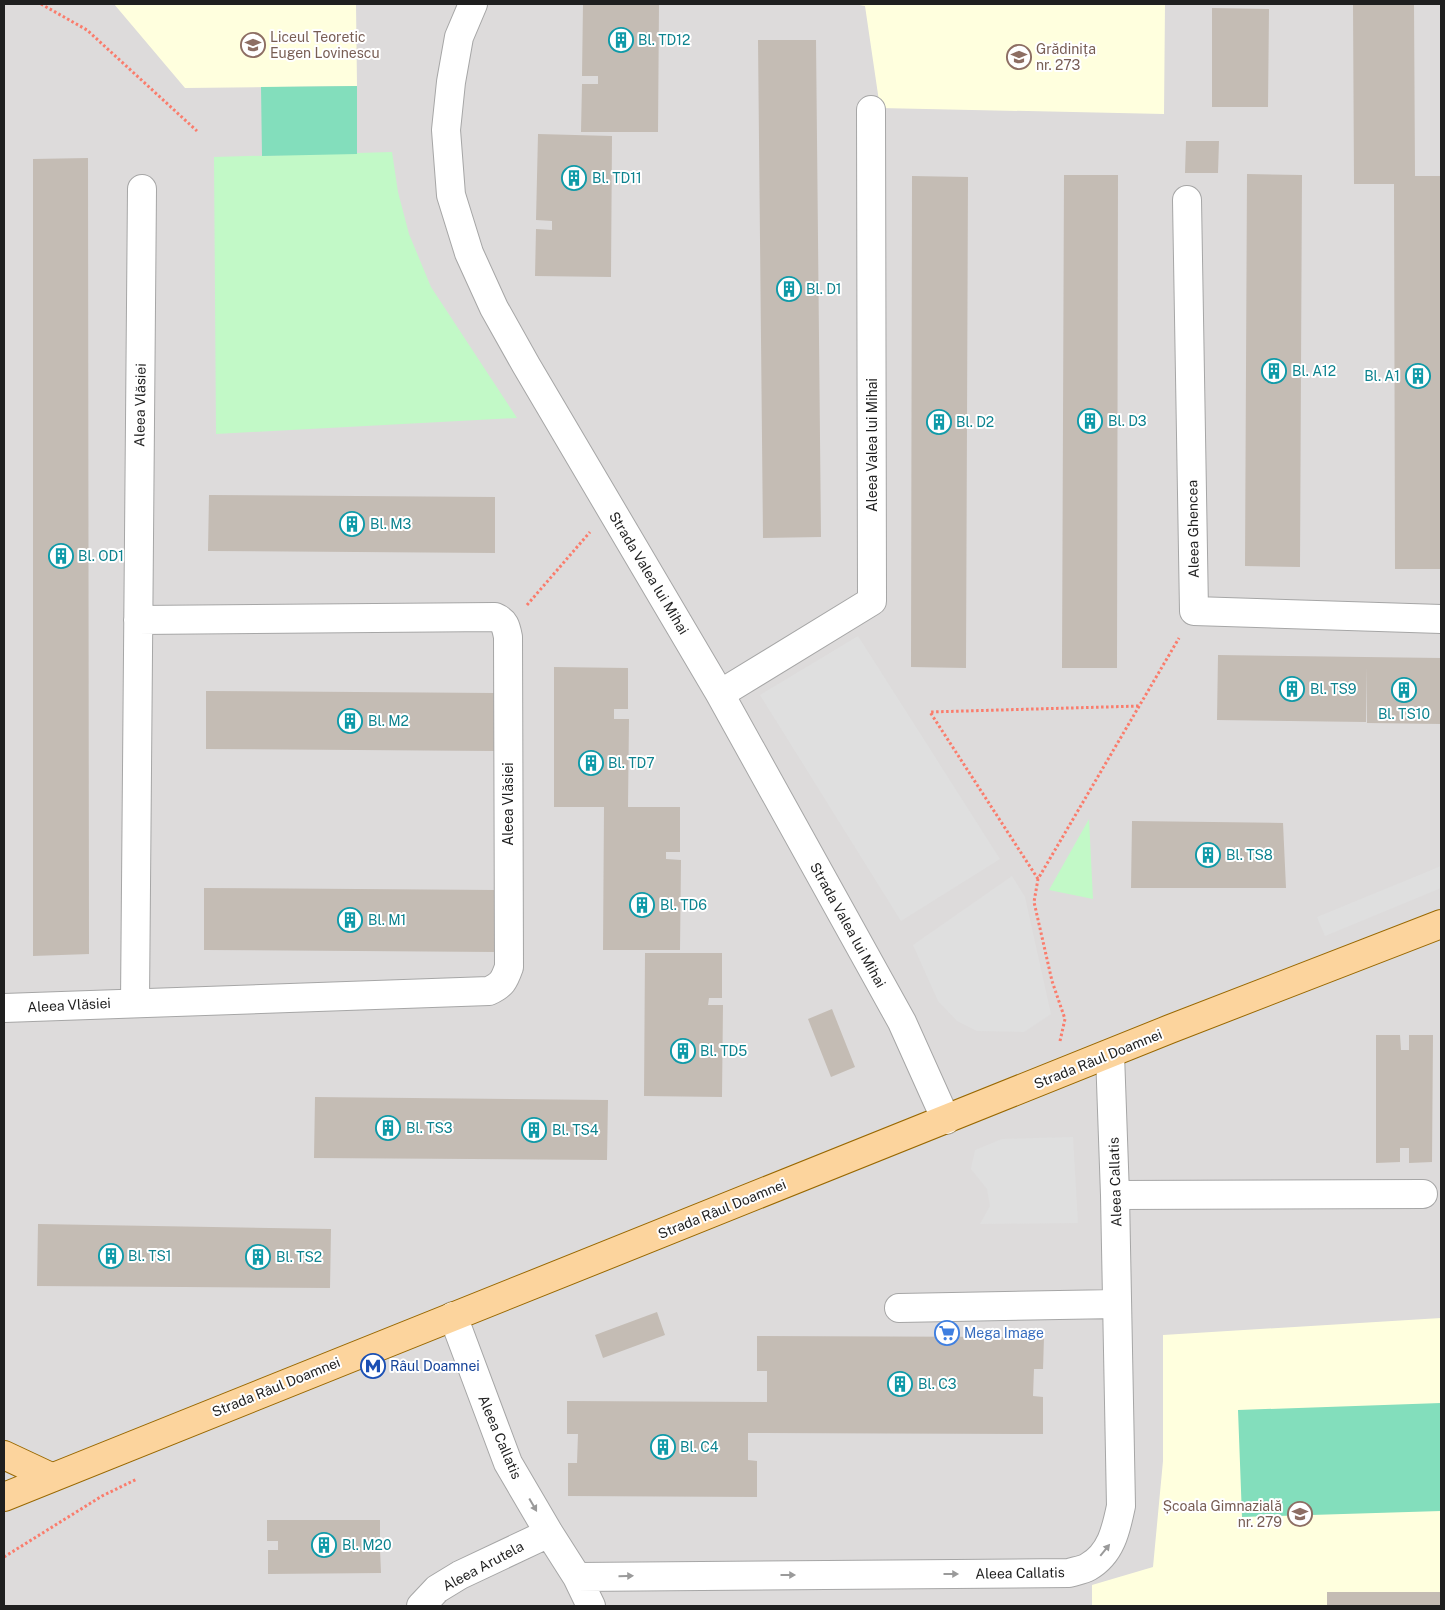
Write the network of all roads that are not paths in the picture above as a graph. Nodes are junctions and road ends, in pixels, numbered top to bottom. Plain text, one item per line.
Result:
1 (474, 4) edge
2 (871, 110) dead end
3 (142, 189) dead end
4 (1187, 200) dead end
5 (1441, 619) edge
6 (138, 620) junction
7 (720, 694) junction
8 (1441, 924) edge
9 (135, 1002) junction
10 (4, 1008) edge
11 (1110, 1054) junction
12 (946, 1120) junction
13 (1423, 1194) dead end
14 (1115, 1196) junction
15 (1117, 1304) junction
16 (899, 1308) dead end
17 (453, 1316) junction
18 (4, 1455) edge
19 (51, 1477) junction
20 (4, 1497) edge
21 (549, 1533) junction
22 (577, 1577) junction
23 (421, 1606) edge
24 (590, 1606) edge

1 - 7 street, Strada Valea lui Mihai
2 - 7 street, Aleea Valea lui Mihai
3 - 6 street, Aleea Vlăsiei
4 - 5 street, Aleea Ghencea
6 - 9 street, Aleea Vlăsiei
6 - 9 street, Aleea Vlăsiei
7 - 12 street, Strada Valea lui Mihai
8 - 11 main road, Strada Râul Doamnei
9 - 10 street, Aleea Vlăsiei
11 - 12 main road, Strada Râul Doamnei
11 - 14 street, Aleea Callatis
12 - 17 main road, Strada Râul Doamnei
13 - 14 street
14 - 15 street, Aleea Callatis
15 - 16 street
22 -> 15 street, Aleea Callatis
17 - 19 main road, Strada Râul Doamnei
17 -> 21 street, Aleea Callatis
18 - 19 main road
19 - 20 main road, Strada Râul Doamnei
21 - 22 street, Aleea Callatis
21 - 23 street, Aleea Arutela
22 - 24 street, Aleea Callatis

